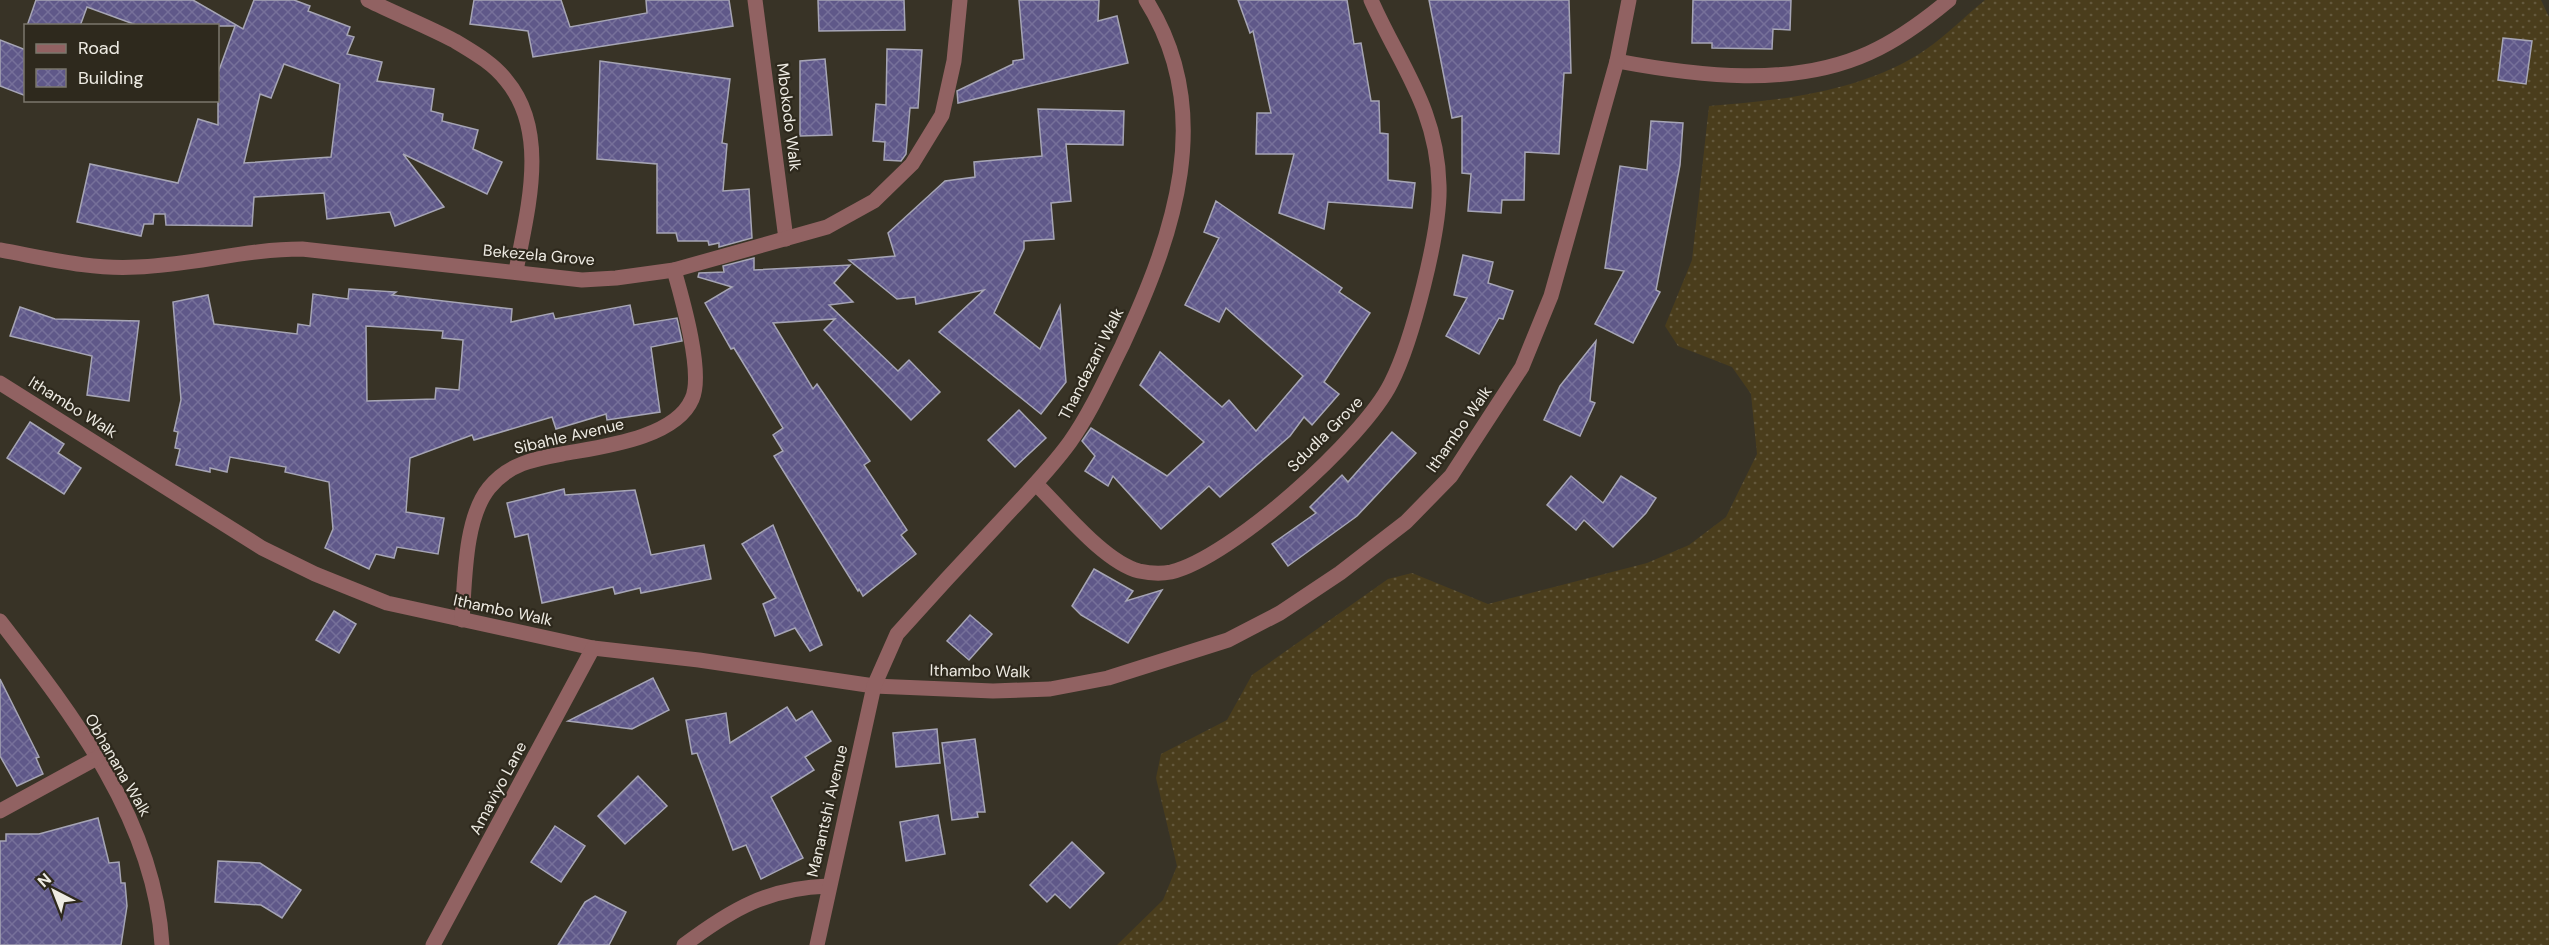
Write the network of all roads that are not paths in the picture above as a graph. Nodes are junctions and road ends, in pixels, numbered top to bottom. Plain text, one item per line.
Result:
1 (368, 0) edge
2 (755, 0) edge
3 (960, 0) edge
4 (1146, 0) edge
5 (1371, 0) edge
6 (1629, 0) edge
7 (1949, 0) edge
8 (1617, 61) junction
9 (786, 238) junction
10 (0, 250) edge
11 (674, 270) junction
12 (516, 271) junction
13 (0, 383) edge
14 (1036, 484) junction
15 (462, 620) junction
16 (0, 621) edge
17 (593, 648) junction
18 (874, 686) junction
19 (97, 758) junction
20 (0, 811) edge
21 (828, 886) junction
22 (162, 945) edge
23 (433, 945) edge
24 (684, 945) edge
25 (817, 945) edge

1 - 12 street
2 - 9 street, Mbokodo Walk
3 - 9 street, Bekezela Grove
4 - 14 street, Thandazani Walk
5 - 14 street, Sdudla Grove
6 - 8 street, Ithambo Walk
7 - 8 street
8 - 18 street, Ithambo Walk
9 - 11 street, Bekezela Grove
10 - 12 street, Bekezela Grove
11 - 12 street, Bekezela Grove
11 - 15 street, Sibahle Avenue
13 - 15 street, Ithambo Walk
14 - 18 street, Thandazani Walk
15 - 17 street, Ithambo Walk
16 - 19 street, Obhanana Walk
17 - 18 street, Ithambo Walk
17 - 23 street, Amaviyo Lane
18 - 21 street, Manantshi Avenue
19 - 20 street
19 - 22 street, Obhanana Walk
21 - 24 street
21 - 25 street, Manantshi Avenue

